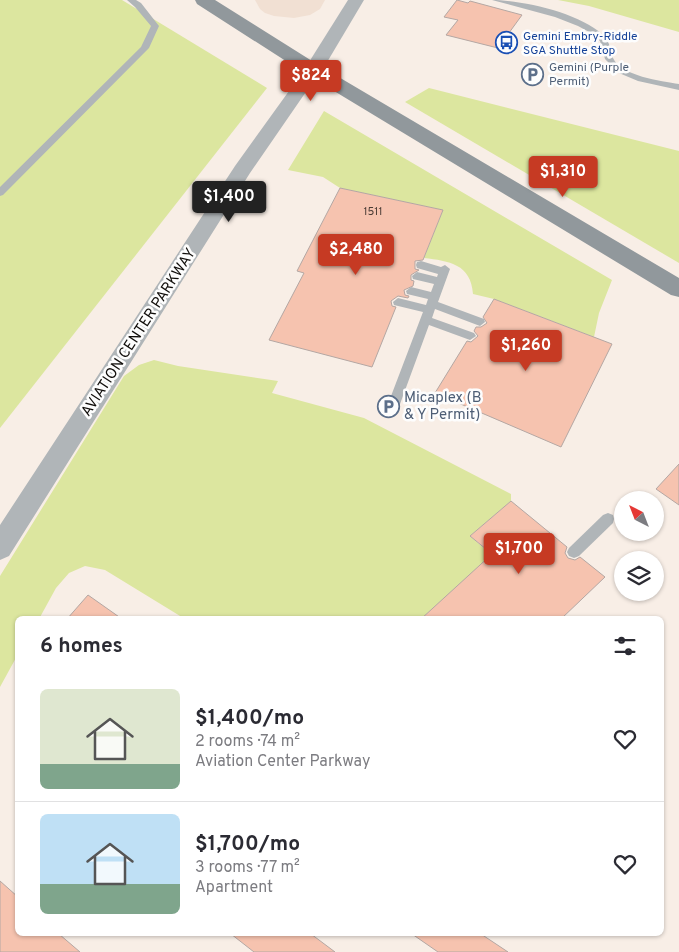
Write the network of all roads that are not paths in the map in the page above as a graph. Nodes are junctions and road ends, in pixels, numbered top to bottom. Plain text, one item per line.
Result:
1 (131, 0) edge
2 (203, 0) edge
3 (356, 0) edge
4 (496, 0) edge
5 (313, 70) junction
6 (679, 88) edge
7 (0, 193) edge
8 (421, 265) dead end
9 (443, 274) junction
10 (417, 276) dead end
11 (679, 289) edge
12 (411, 290) dead end
13 (398, 302) dead end
14 (431, 308) junction
15 (480, 322) dead end
16 (470, 336) dead end
17 (394, 404) dead end
18 (608, 519) dead end
19 (0, 548) edge
20 (574, 552) dead end

1 - 7 lane
2 - 5 main road
3 - 5 street
4 - 6 lane
5 - 11 main road
5 - 19 street, AVIATION CENTER PARKWAY
8 - 9 lane
9 - 10 lane
9 - 14 lane
12 - 14 lane
13 - 14 lane
14 - 15 lane
14 - 16 lane
14 - 17 lane
18 - 20 lane

